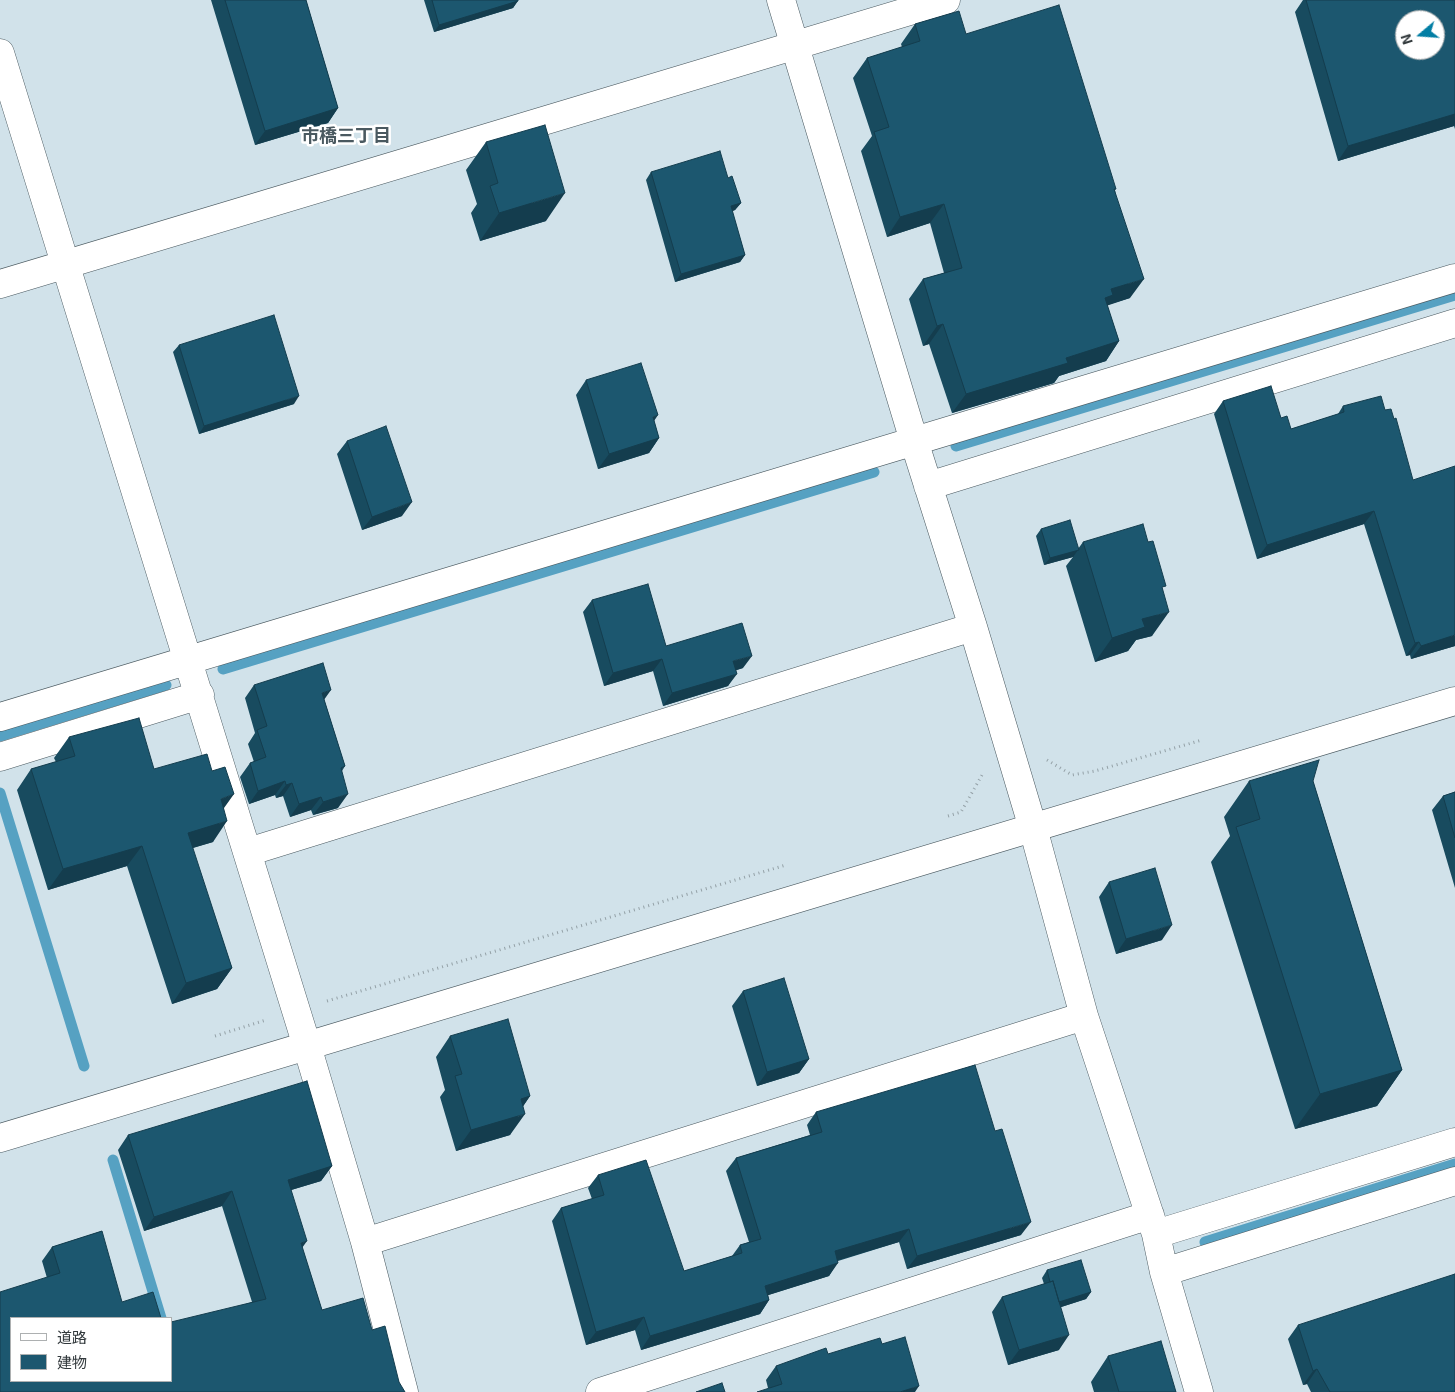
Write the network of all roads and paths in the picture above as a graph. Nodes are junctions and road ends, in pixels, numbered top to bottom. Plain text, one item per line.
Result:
1 (781, 0) edge
2 (946, 0) edge
3 (795, 46) junction
4 (0, 52) edge
5 (65, 265) junction
6 (1455, 278) edge
7 (0, 284) edge
8 (1455, 323) edge
9 (914, 441) junction
10 (928, 486) junction
11 (973, 628) junction
12 (189, 660) junction
13 (200, 695) junction
14 (1455, 701) edge
15 (0, 716) edge
16 (1209, 738) dead end
17 (1041, 753) dead end
18 (0, 757) edge
19 (981, 766) dead end
20 (943, 818) dead end
21 (1033, 828) junction
22 (248, 852) junction
23 (791, 863) dead end
24 (296, 1011) junction
25 (1084, 1016) junction
26 (307, 1046) junction
27 (0, 1138) edge
28 (1455, 1142) edge
29 (1455, 1182) edge
30 (1153, 1224) junction
31 (365, 1242) junction
32 (1164, 1272) junction
33 (404, 1392) edge
34 (600, 1392) edge
35 (1199, 1392) edge

1 - 3 street
2 - 3 street
3 - 5 street
3 - 9 street
4 - 5 street
5 - 7 street
5 - 12 street
6 - 9 street
8 - 10 street
9 - 10 street
9 - 12 street
10 - 11 street
11 - 21 street
11 - 22 street
12 - 13 street
12 - 15 street
13 - 18 street
13 - 22 street
14 - 21 street
16 - 17 path
19 - 20 path
21 - 25 street
21 - 26 street
22 - 24 street
23 - 24 path
24 - 26 street
25 - 30 street
25 - 31 street
26 - 27 street
26 - 31 street
28 - 30 street
29 - 32 street
30 - 32 street
30 - 34 street
31 - 33 street
32 - 35 street

